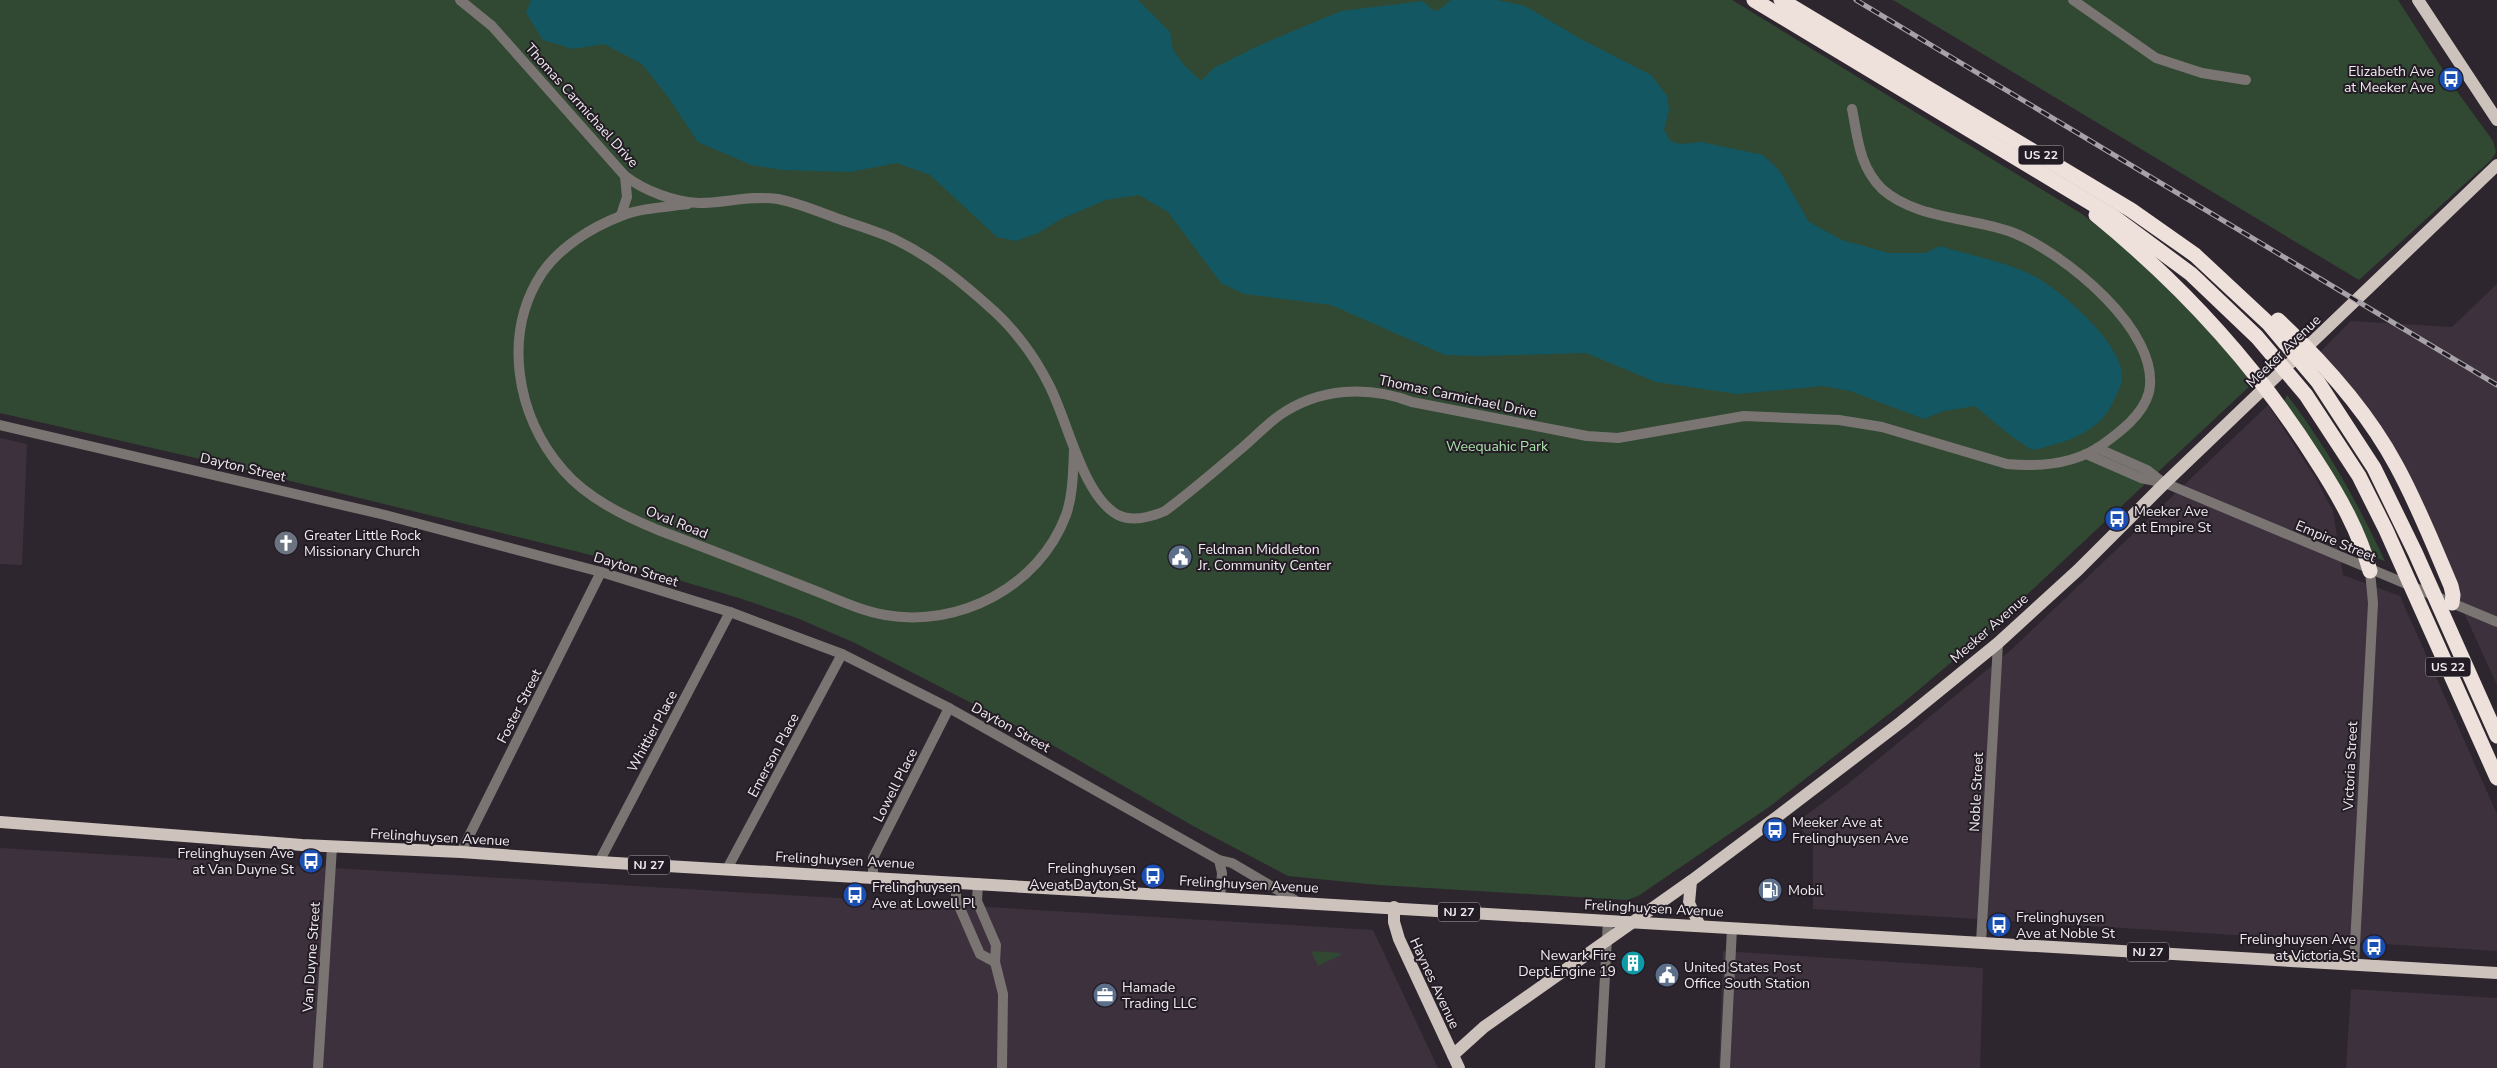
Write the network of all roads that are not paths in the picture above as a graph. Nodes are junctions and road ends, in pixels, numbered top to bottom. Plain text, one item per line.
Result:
1 (460, 0) edge
2 (1754, 0) edge
3 (1781, 0) edge
4 (2073, 0) edge
5 (2418, 0) edge
6 (2246, 80) dead end
7 (1852, 109) dead end
8 (2497, 120) edge
9 (2022, 161) junction
10 (2497, 166) edge
11 (625, 176) junction
12 (698, 203) junction
13 (621, 215) junction
14 (2323, 377) junction
15 (0, 425) edge
16 (2097, 448) junction
17 (1074, 450) junction
18 (2086, 454) junction
19 (2165, 484) junction
20 (2370, 571) junction
21 (601, 572) junction
22 (2452, 603) junction
23 (730, 612) junction
24 (2497, 622) edge
25 (1998, 643) junction
26 (842, 654) junction
27 (949, 708) junction
28 (2497, 736) edge
29 (2497, 778) edge
30 (0, 822) edge
31 (332, 847) junction
32 (461, 852) junction
33 (1219, 860) junction
34 (599, 862) junction
35 (727, 869) junction
36 (873, 877) junction
37 (1691, 881) junction
38 (956, 882) junction
39 (978, 883) junction
40 (1220, 898) junction
41 (1298, 902) junction
42 (1394, 907) junction
43 (1608, 920) junction
44 (1634, 922) junction
45 (1700, 926) junction
46 (1732, 928) junction
47 (1608, 940) junction
48 (1981, 943) junction
49 (995, 962) junction
50 (2354, 964) junction
51 (2497, 973) edge
52 (1452, 1055) junction
53 (318, 1068) edge
54 (1002, 1068) edge
55 (1459, 1068) edge
56 (1600, 1068) edge
57 (1725, 1068) edge

1 - 11 street, Thomas Carmichael Drive
2 - 9 highway, US 22
3 - 14 highway, US 22
4 - 6 street
5 - 8 main road
7 - 16 street, Thomas Carmichael Drive
9 - 20 highway
9 - 29 highway, US 22
10 - 19 main road, Meeker Avenue
11 - 12 street, Thomas Carmichael Drive
11 - 13 street
12 - 13 street, Oval Road
12 - 17 street, Thomas Carmichael Drive
13 - 17 street, Oval Road
14 - 22 highway
14 - 28 highway, US 22
15 - 21 street, Dayton Street
16 - 18 street, Thomas Carmichael Drive
16 - 19 street
17 - 18 street, Thomas Carmichael Drive
18 - 19 street
19 - 20 street, Empire Street
19 - 25 main road, Meeker Avenue
20 - 22 street, Empire Street
20 - 50 street, Victoria Street
21 - 23 street, Dayton Street
21 - 32 street, Foster Street
22 - 24 street, Empire Street
23 - 26 street, Dayton Street
23 - 34 street, Whittier Place
25 - 37 main road, Meeker Avenue
25 - 48 street, Noble Street
26 - 27 street, Dayton Street
26 - 35 street, Emerson Place
27 - 33 street, Dayton Street
27 - 36 street, Lowell Place
30 - 31 main road, Frelinghuysen Avenue / NJ 27
31 - 32 main road, Frelinghuysen Avenue / NJ 27
31 - 53 street, Van Duyne Street
32 - 34 main road, Frelinghuysen Avenue / NJ 27
33 - 40 street
33 - 41 street, Dayton Street
34 - 35 main road, Frelinghuysen Avenue / NJ 27
35 - 36 main road, Frelinghuysen Avenue / NJ 27
36 - 38 main road, Frelinghuysen Avenue / NJ 27
37 - 44 main road, Meeker Avenue
37 - 45 main road
38 - 39 main road, Frelinghuysen Avenue / NJ 27
38 - 49 street
39 - 40 main road, Frelinghuysen Avenue / NJ 27
39 - 49 street
40 - 41 main road, Frelinghuysen Avenue / NJ 27
41 - 42 main road, Frelinghuysen Avenue / NJ 27
42 - 43 main road, Frelinghuysen Avenue / NJ 27
42 - 52 main road, Haynes Avenue
43 - 44 main road, Frelinghuysen Avenue / NJ 27
43 - 47 street
44 - 45 main road, Frelinghuysen Avenue / NJ 27
44 - 47 main road, Meeker Avenue
45 - 46 main road, Frelinghuysen Avenue / NJ 27
46 - 48 main road, Frelinghuysen Avenue / NJ 27
46 - 57 street
47 - 52 main road, Meeker Avenue
47 - 56 street
48 - 50 main road, Frelinghuysen Avenue / NJ 27
49 - 54 street
50 - 51 main road, Frelinghuysen Avenue / NJ 27
52 - 55 main road, Haynes Avenue

